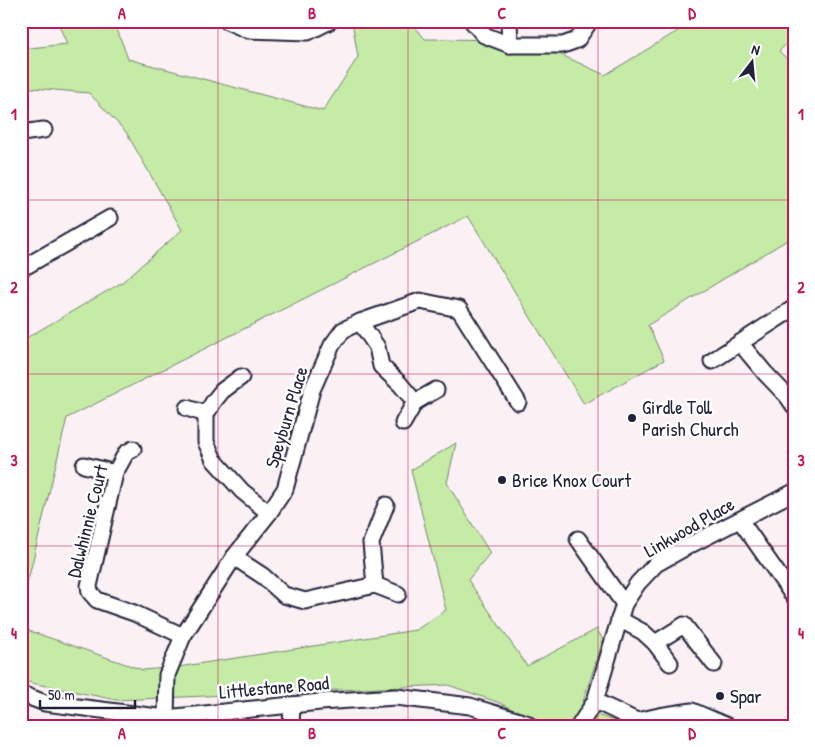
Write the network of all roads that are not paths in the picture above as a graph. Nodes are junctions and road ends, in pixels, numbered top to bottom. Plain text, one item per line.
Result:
1 (227, 21) edge
2 (330, 21) edge
3 (472, 21) edge
4 (509, 21) edge
5 (590, 21) edge
6 (250, 26) edge
7 (510, 45) junction
8 (44, 130) dead end
9 (21, 133) edge
10 (110, 218) dead end
11 (21, 267) edge
12 (794, 308) edge
13 (360, 322) junction
14 (740, 343) junction
15 (712, 361) dead end
16 (241, 377) dead end
17 (436, 390) dead end
18 (415, 402) junction
19 (518, 402) dead end
20 (794, 406) edge
21 (187, 408) dead end
22 (206, 414) junction
23 (403, 423) dead end
24 (133, 450) dead end
25 (84, 464) dead end
26 (115, 473) junction
27 (794, 492) edge
28 (386, 505) dead end
29 (269, 513) junction
30 (740, 520) junction
31 (578, 539) dead end
32 (234, 557) junction
33 (375, 585) junction
34 (398, 594) dead end
35 (794, 597) edge
36 (624, 604) junction
37 (619, 619) junction
38 (183, 636) junction
39 (655, 643) junction
40 (670, 664) dead end
41 (714, 664) dead end
42 (21, 694) edge
43 (595, 700) junction
44 (292, 705) junction
45 (166, 718) junction
46 (291, 726) edge
47 (530, 726) edge
48 (579, 726) edge
49 (727, 726) edge

1 - 6 street
2 - 6 street
3 - 7 street
4 - 7 street
5 - 7 street
8 - 9 street
10 - 11 street
12 - 14 street
13 - 18 street
13 - 19 street, Speyburn Place
13 - 29 street, Speyburn Place
14 - 15 street
14 - 20 street
16 - 22 street
17 - 18 street
18 - 23 street
21 - 22 street
22 - 29 street
24 - 26 street, Dalwhinnie Court
25 - 26 street
26 - 38 street, Dalwhinnie Court
27 - 30 street, Linkwood Place
28 - 33 street
29 - 32 street, Speyburn Place
30 - 35 street
30 - 36 street, Linkwood Place
31 - 36 street
32 - 33 street
32 - 38 street, Speyburn Place
33 - 34 street
36 - 37 street, Linkwood Place
37 - 39 street
37 - 43 street, Linkwood Place
38 - 45 street, Speyburn Place
39 - 40 street
39 - 41 street
42 - 45 street, Littlestane Road
43 - 48 street, Linkwood Place
43 - 49 street
44 - 45 street, Littlestane Road
44 - 46 street
44 - 47 street, Littlestane Road

